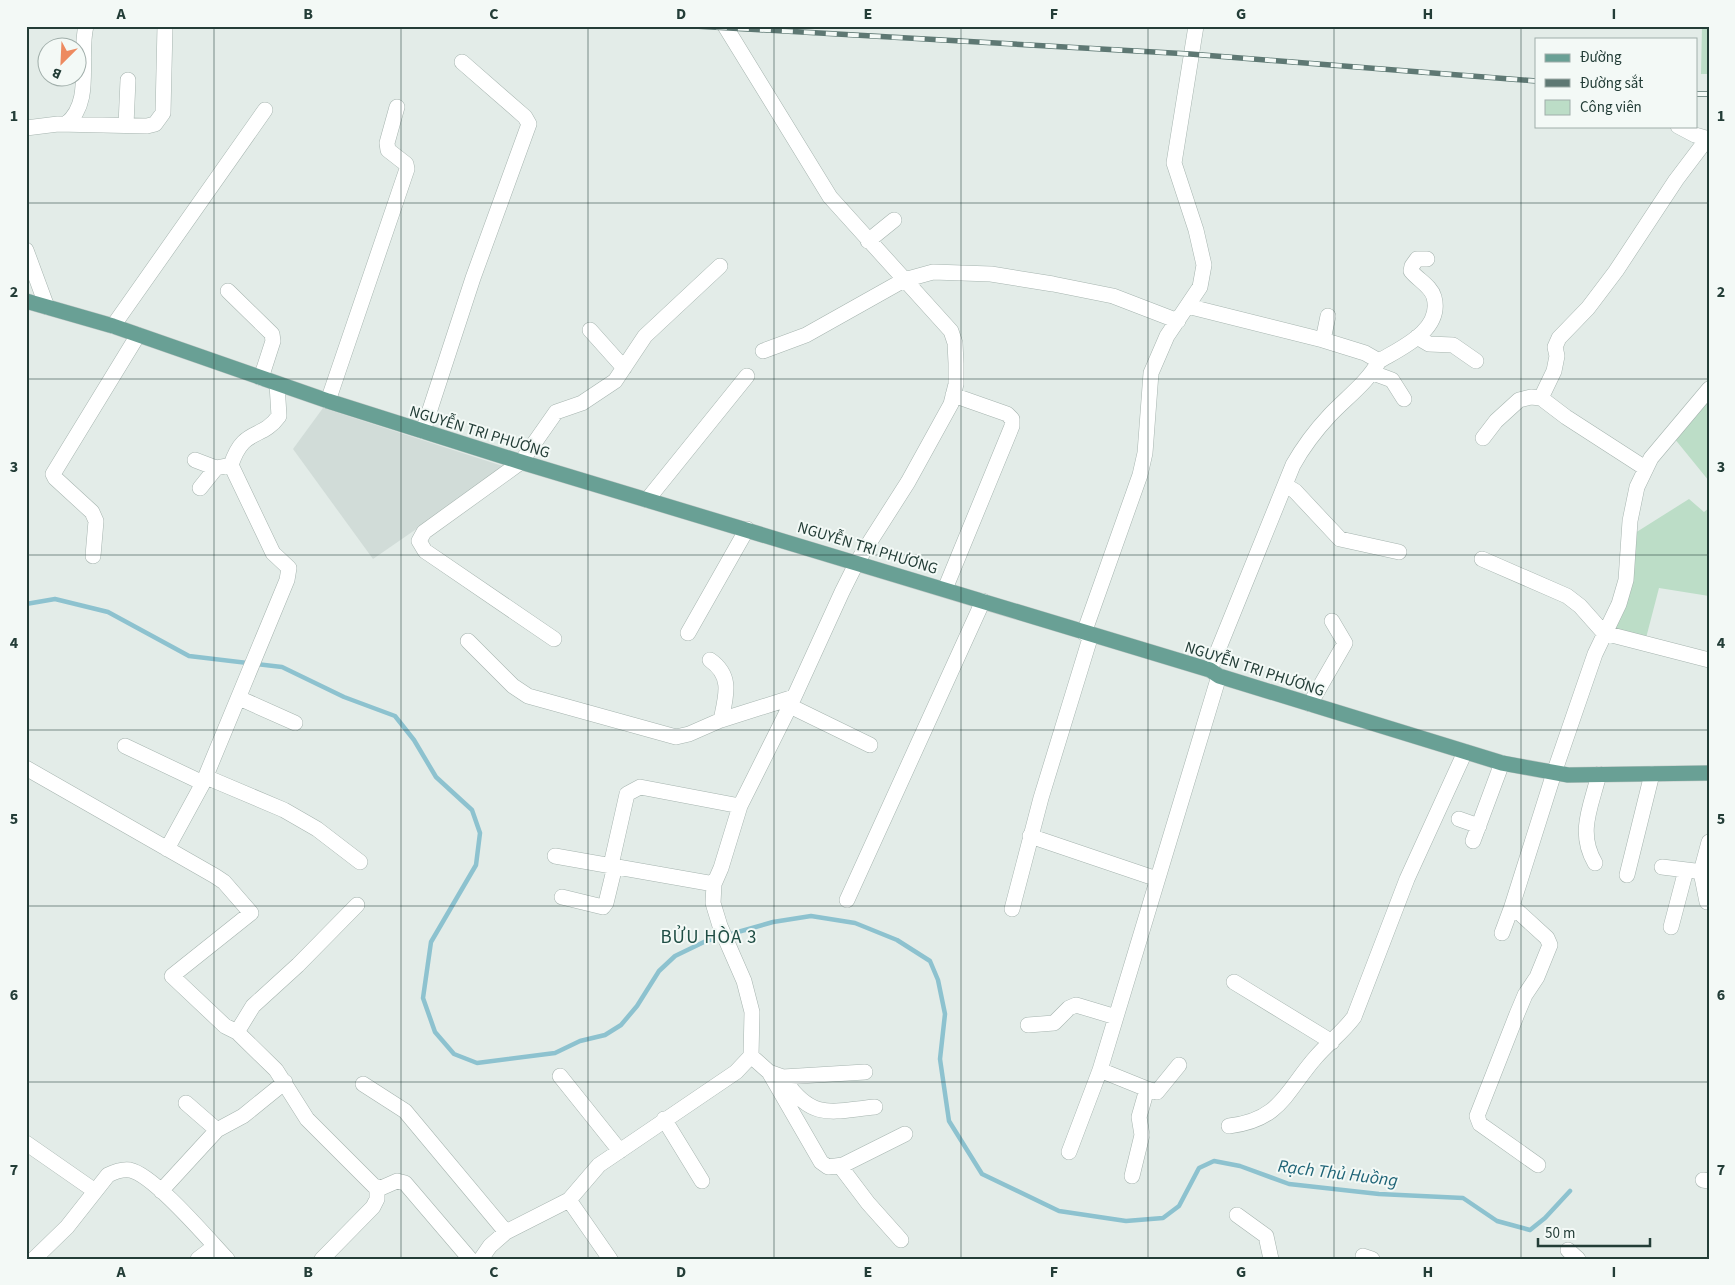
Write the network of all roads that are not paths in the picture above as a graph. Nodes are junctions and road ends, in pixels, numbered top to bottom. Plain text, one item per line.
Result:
1 (86, 26) edge
2 (165, 26) edge
3 (725, 26) edge
4 (1196, 26) edge
5 (462, 62) dead end
6 (128, 80) dead end
7 (397, 108) dead end
8 (265, 110) dead end
9 (66, 124) junction
10 (126, 126) junction
11 (26, 128) edge
12 (1683, 128) edge
13 (1708, 139) edge
14 (894, 220) dead end
15 (868, 241) junction
16 (26, 250) edge
17 (1427, 259) dead end
18 (720, 266) dead end
19 (904, 280) junction
20 (228, 291) dead end
21 (26, 301) edge
22 (1187, 306) junction
23 (47, 307) junction
24 (1328, 316) dead end
25 (1178, 321) junction
26 (113, 326) junction
27 (590, 330) dead end
28 (138, 335) junction
29 (1417, 337) junction
30 (1323, 340) junction
31 (763, 351) dead end
32 (1476, 362) dead end
33 (1376, 367) junction
34 (624, 368) junction
35 (748, 376) dead end
36 (261, 378) junction
37 (277, 384) junction
38 (1709, 389) edge
39 (953, 395) junction
40 (1541, 398) junction
41 (1404, 399) dead end
42 (328, 401) junction
43 (423, 431) junction
44 (1483, 438) dead end
45 (195, 460) dead end
46 (522, 462) junction
47 (231, 465) junction
48 (216, 468) junction
49 (1645, 468) junction
50 (1285, 485) junction
51 (200, 488) dead end
52 (647, 500) junction
53 (747, 529) junction
54 (1399, 552) dead end
55 (93, 556) dead end
56 (1482, 559) dead end
57 (857, 562) junction
58 (945, 589) junction
59 (982, 601) junction
60 (1332, 621) dead end
61 (688, 633) dead end
62 (1604, 633) junction
63 (1087, 634) junction
64 (554, 640) dead end
65 (468, 641) dead end
66 (710, 660) dead end
67 (1709, 660) edge
68 (1214, 673) junction
69 (239, 698) junction
70 (792, 702) junction
71 (1310, 704) junction
72 (720, 720) junction
73 (295, 723) dead end
74 (870, 745) dead end
75 (125, 746) dead end
76 (1465, 752) junction
77 (1502, 763) junction
78 (26, 768) edge
79 (1554, 773) junction
80 (1709, 773) edge
81 (1599, 774) junction
82 (1652, 774) junction
83 (205, 780) junction
84 (740, 806) junction
85 (1459, 820) dead end
86 (1478, 826) junction
87 (1030, 836) junction
88 (1473, 841) dead end
89 (1709, 842) edge
90 (167, 850) junction
91 (554, 856) dead end
92 (360, 862) dead end
93 (1595, 864) dead end
94 (613, 865) junction
95 (1662, 867) dead end
96 (1694, 871) junction
97 (1627, 875) dead end
98 (1157, 879) junction
99 (714, 884) junction
100 (562, 897) dead end
101 (847, 900) dead end
102 (1707, 902) dead end
103 (358, 905) dead end
104 (1512, 906) junction
105 (1012, 909) dead end
106 (1671, 927) dead end
107 (1502, 933) dead end
108 (1234, 982) dead end
109 (1116, 1017) junction
110 (1028, 1025) dead end
111 (237, 1032) junction
112 (1332, 1042) junction
113 (751, 1056) junction
114 (1179, 1065) dead end
115 (1100, 1070) junction
116 (865, 1072) dead end
117 (776, 1075) junction
118 (560, 1076) dead end
119 (285, 1082) junction
120 (363, 1084) dead end
121 (1147, 1089) junction
122 (186, 1103) dead end
123 (874, 1107) dead end
124 (664, 1120) junction
125 (1229, 1126) dead end
126 (217, 1130) junction
127 (905, 1134) dead end
128 (26, 1143) edge
129 (620, 1151) junction
130 (1069, 1152) dead end
131 (1538, 1165) dead end
132 (840, 1166) junction
133 (1132, 1176) dead end
134 (702, 1181) dead end
135 (377, 1188) junction
136 (95, 1191) junction
137 (161, 1191) junction
138 (569, 1200) junction
139 (1237, 1216) dead end
140 (506, 1232) junction
141 (901, 1240) dead end
142 (215, 1246) junction
143 (34, 1259) edge
144 (198, 1259) edge
145 (227, 1259) edge
146 (322, 1259) edge
147 (470, 1259) edge
148 (481, 1259) edge
149 (610, 1259) edge
150 (1271, 1259) edge

1 - 9 street
2 - 10 street
3 - 15 street
4 - 22 street
5 - 43 street
6 - 10 street
7 - 42 street
8 - 26 street
9 - 10 street
9 - 11 street
12 - 13 street
13 - 40 street
14 - 15 street
15 - 19 street
16 - 23 street
17 - 29 street
18 - 34 street
19 - 25 street
19 - 31 street
19 - 39 street
20 - 36 street
21 - 23 main road, NGUYỄN TRI PHƯƠNG
22 - 25 street
22 - 30 street
23 - 26 main road, NGUYỄN TRI PHƯƠNG
24 - 30 street
25 - 63 street
26 - 28 main road, NGUYỄN TRI PHƯƠNG
27 - 34 street
28 - 36 main road, NGUYỄN TRI PHƯƠNG
28 - 55 street
29 - 32 street
29 - 33 street
30 - 33 street
33 - 41 street
33 - 50 street
34 - 46 street
35 - 52 street
36 - 37 main road, NGUYỄN TRI PHƯƠNG
37 - 42 main road, NGUYỄN TRI PHƯƠNG
37 - 47 street
38 - 49 street
39 - 57 street
39 - 58 street
40 - 44 street
40 - 49 street
42 - 43 main road, NGUYỄN TRI PHƯƠNG
43 - 46 main road, NGUYỄN TRI PHƯƠNG
45 - 48 street
46 - 52 main road, NGUYỄN TRI PHƯƠNG
46 - 64 street
47 - 48 street
47 - 69 street
48 - 51 street
49 - 62 street
50 - 54 street
50 - 68 street
52 - 53 main road, NGUYỄN TRI PHƯƠNG
53 - 57 main road, NGUYỄN TRI PHƯƠNG
53 - 61 street
56 - 62 street
57 - 58 main road, NGUYỄN TRI PHƯƠNG
57 - 70 street
58 - 59 main road, NGUYỄN TRI PHƯƠNG
59 - 63 main road, NGUYỄN TRI PHƯƠNG
59 - 101 street
60 - 71 street
62 - 67 street
62 - 79 street
63 - 68 main road, NGUYỄN TRI PHƯƠNG
63 - 87 street
65 - 72 street
66 - 72 street
68 - 71 main road, NGUYỄN TRI PHƯƠNG
68 - 98 street
69 - 73 street
69 - 83 street
70 - 72 street
70 - 74 street
70 - 84 street
71 - 76 main road, NGUYỄN TRI PHƯƠNG
75 - 83 street
76 - 77 main road, NGUYỄN TRI PHƯƠNG
76 - 112 street
77 - 79 main road, NGUYỄN TRI PHƯƠNG
77 - 86 street
78 - 90 street
79 - 81 main road, NGUYỄN TRI PHƯƠNG
79 - 104 street
80 - 82 main road, NGUYỄN TRI PHƯƠNG
81 - 82 main road, NGUYỄN TRI PHƯƠNG
81 - 93 street
82 - 97 street
83 - 90 street
83 - 92 street
84 - 94 street
84 - 99 street
85 - 86 street
86 - 88 street
87 - 98 street
87 - 105 street
89 - 96 street
90 - 111 street
91 - 94 street
94 - 99 street
94 - 100 street
95 - 96 street
96 - 102 street
96 - 106 street
98 - 109 street
99 - 113 street
103 - 111 street
104 - 107 street
104 - 131 street
108 - 112 street
109 - 110 street
109 - 115 street
111 - 119 street
112 - 125 street
113 - 117 street
113 - 124 street
114 - 121 street
115 - 121 street
115 - 130 street
116 - 117 street
117 - 123 street
117 - 132 street
118 - 129 street
119 - 126 street
119 - 135 street
120 - 140 street
121 - 133 street
122 - 126 street
124 - 129 street
124 - 134 street
126 - 137 street
127 - 132 street
128 - 136 street
129 - 138 street
132 - 141 street
135 - 146 street
135 - 147 street
136 - 137 street
136 - 143 street
137 - 142 street
138 - 140 street
138 - 149 street
139 - 150 street
140 - 148 street
142 - 144 street
142 - 145 street

